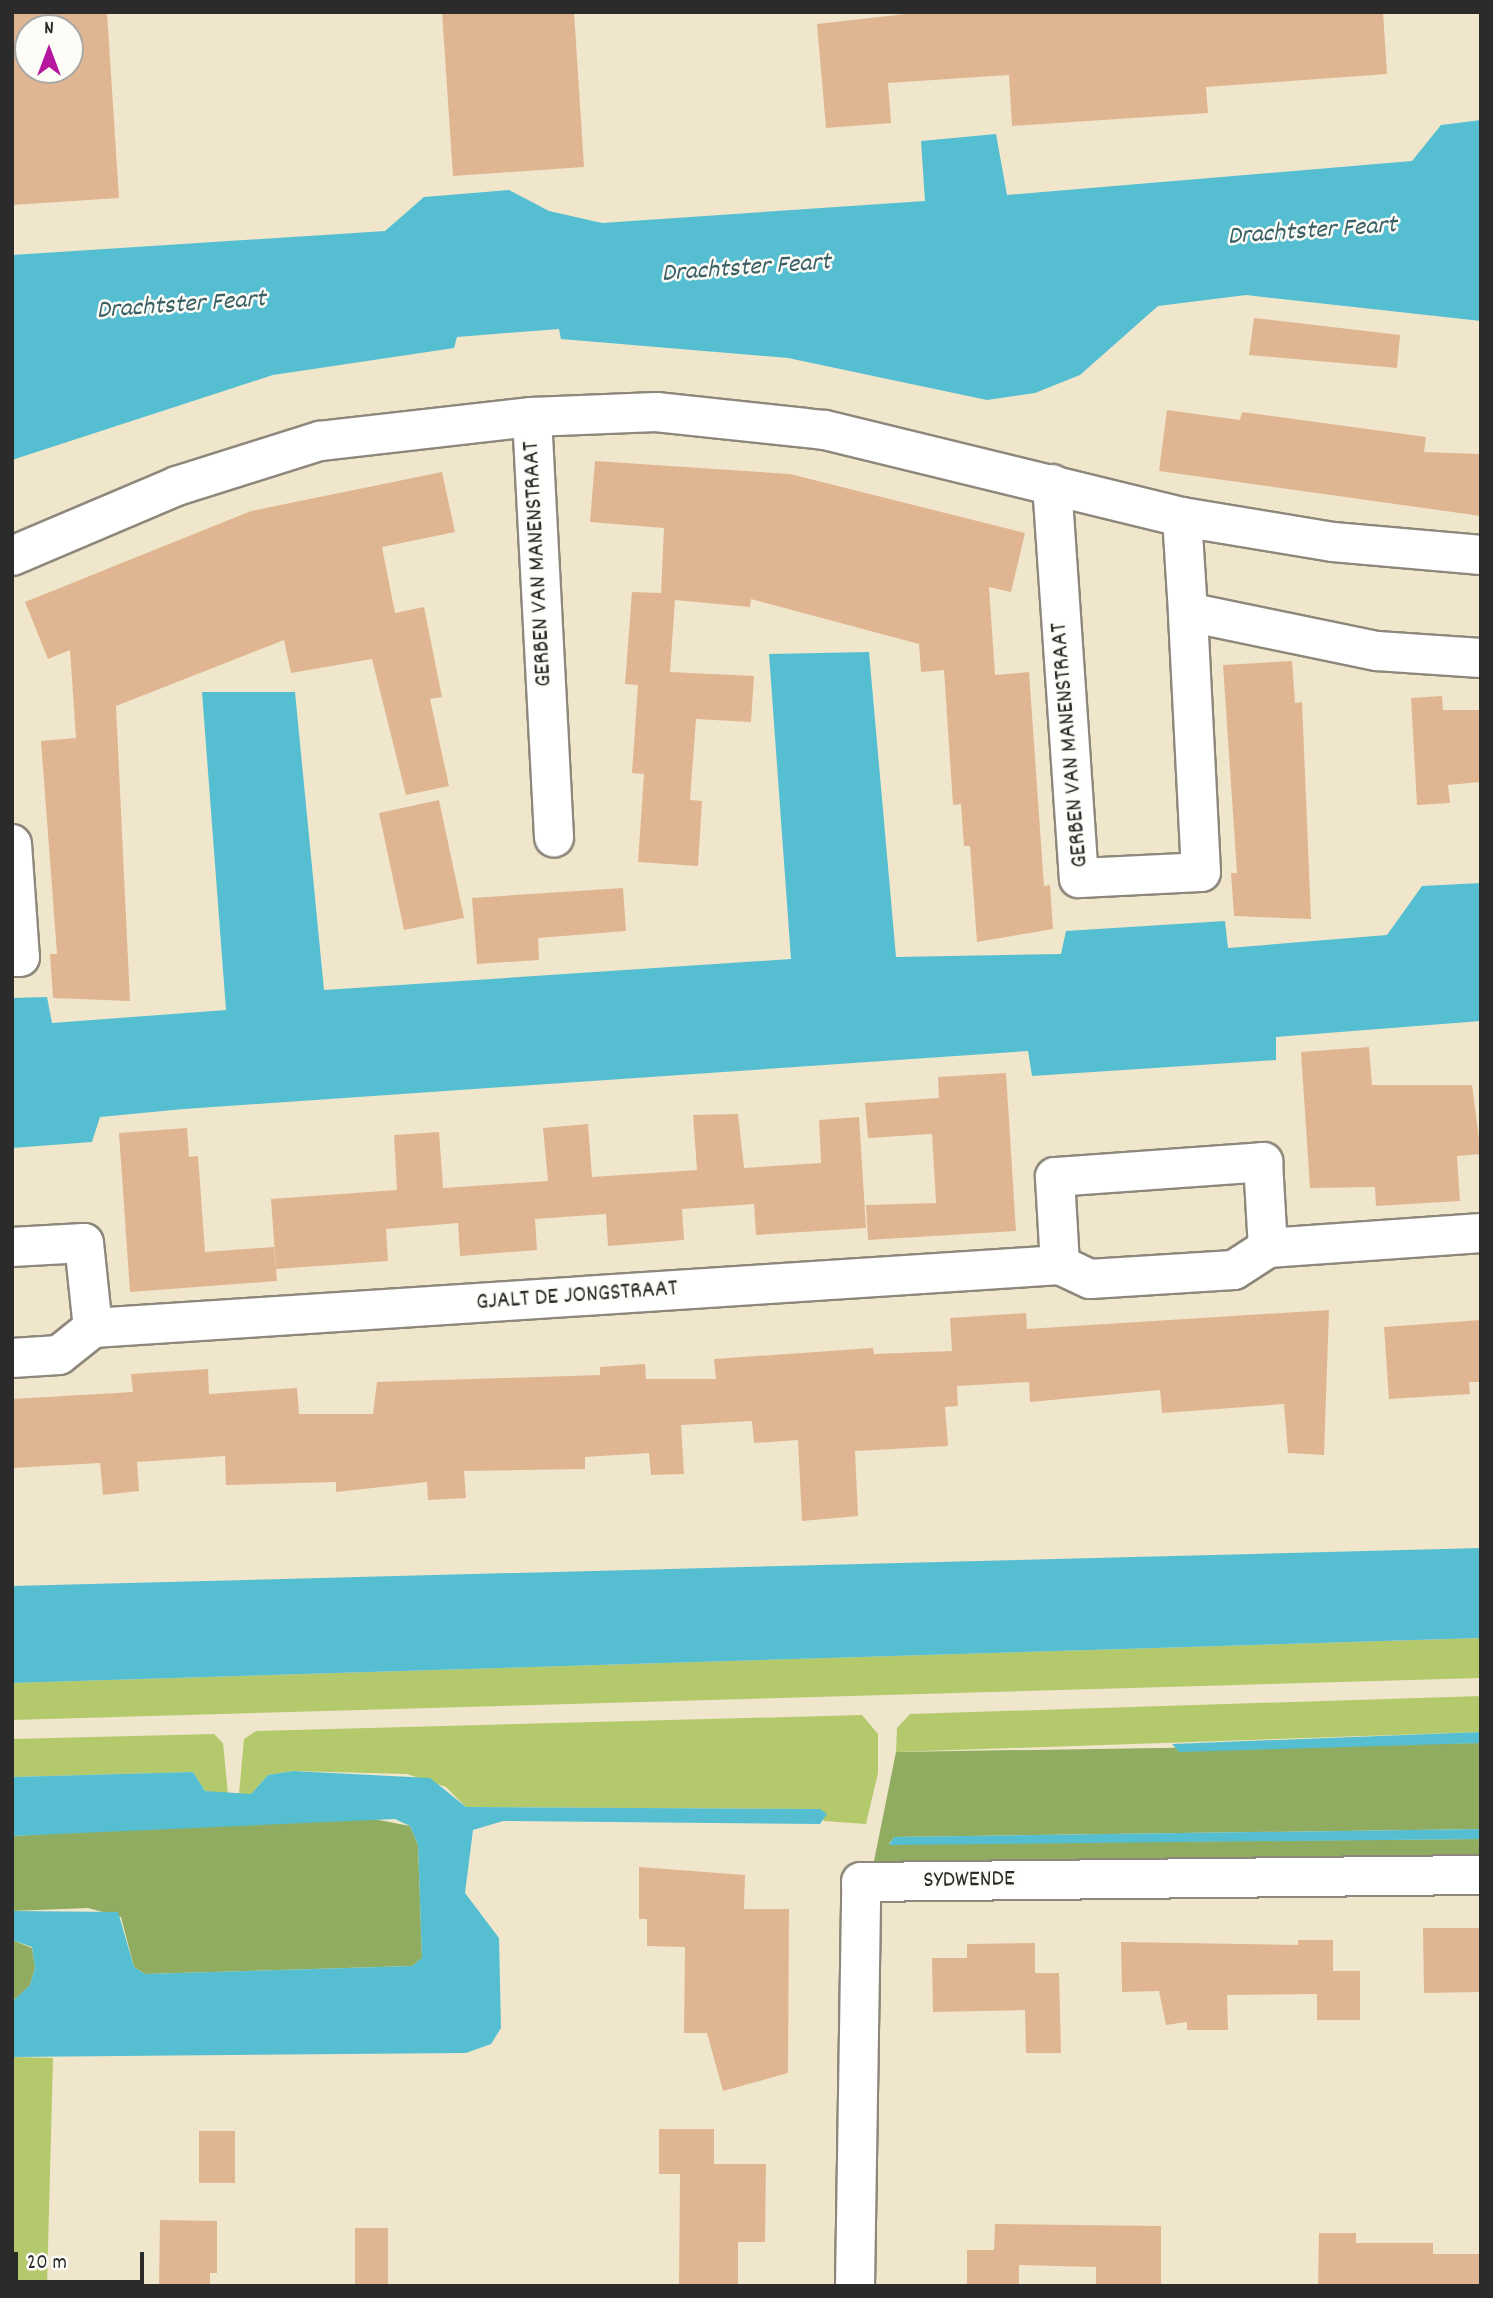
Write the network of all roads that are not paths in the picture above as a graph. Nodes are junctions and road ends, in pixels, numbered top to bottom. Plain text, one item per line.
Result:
1 (532, 416) junction
2 (1052, 484) junction
3 (1182, 517) junction
4 (1481, 555) edge
5 (12, 556) edge
6 (1188, 612) junction
7 (1481, 658) edge
8 (554, 837) dead end
9 (12, 844) edge
10 (12, 957) edge
11 (1481, 1233) edge
12 (12, 1247) edge
13 (1268, 1248) junction
14 (1060, 1265) junction
15 (93, 1328) junction
16 (12, 1358) edge
17 (1481, 1875) edge
18 (855, 2286) edge

1 - 2 street, GERBEN VAN MANENSTRAAT
1 - 5 street, GERBEN VAN MANENSTRAAT
1 - 8 street, GERBEN VAN MANENSTRAAT
2 - 3 street, GERBEN VAN MANENSTRAAT
2 - 6 street, GERBEN VAN MANENSTRAAT
3 - 4 street, GERBEN VAN MANENSTRAAT
3 - 6 street, GERBEN VAN MANENSTRAAT
6 - 7 street
9 - 10 street
11 - 13 street, GJALT DE JONGSTRAAT
12 - 15 street
13 - 14 street, GJALT DE JONGSTRAAT
13 - 14 street
14 - 15 street, GJALT DE JONGSTRAAT
15 - 16 street
17 - 18 street, SYDWENDE

